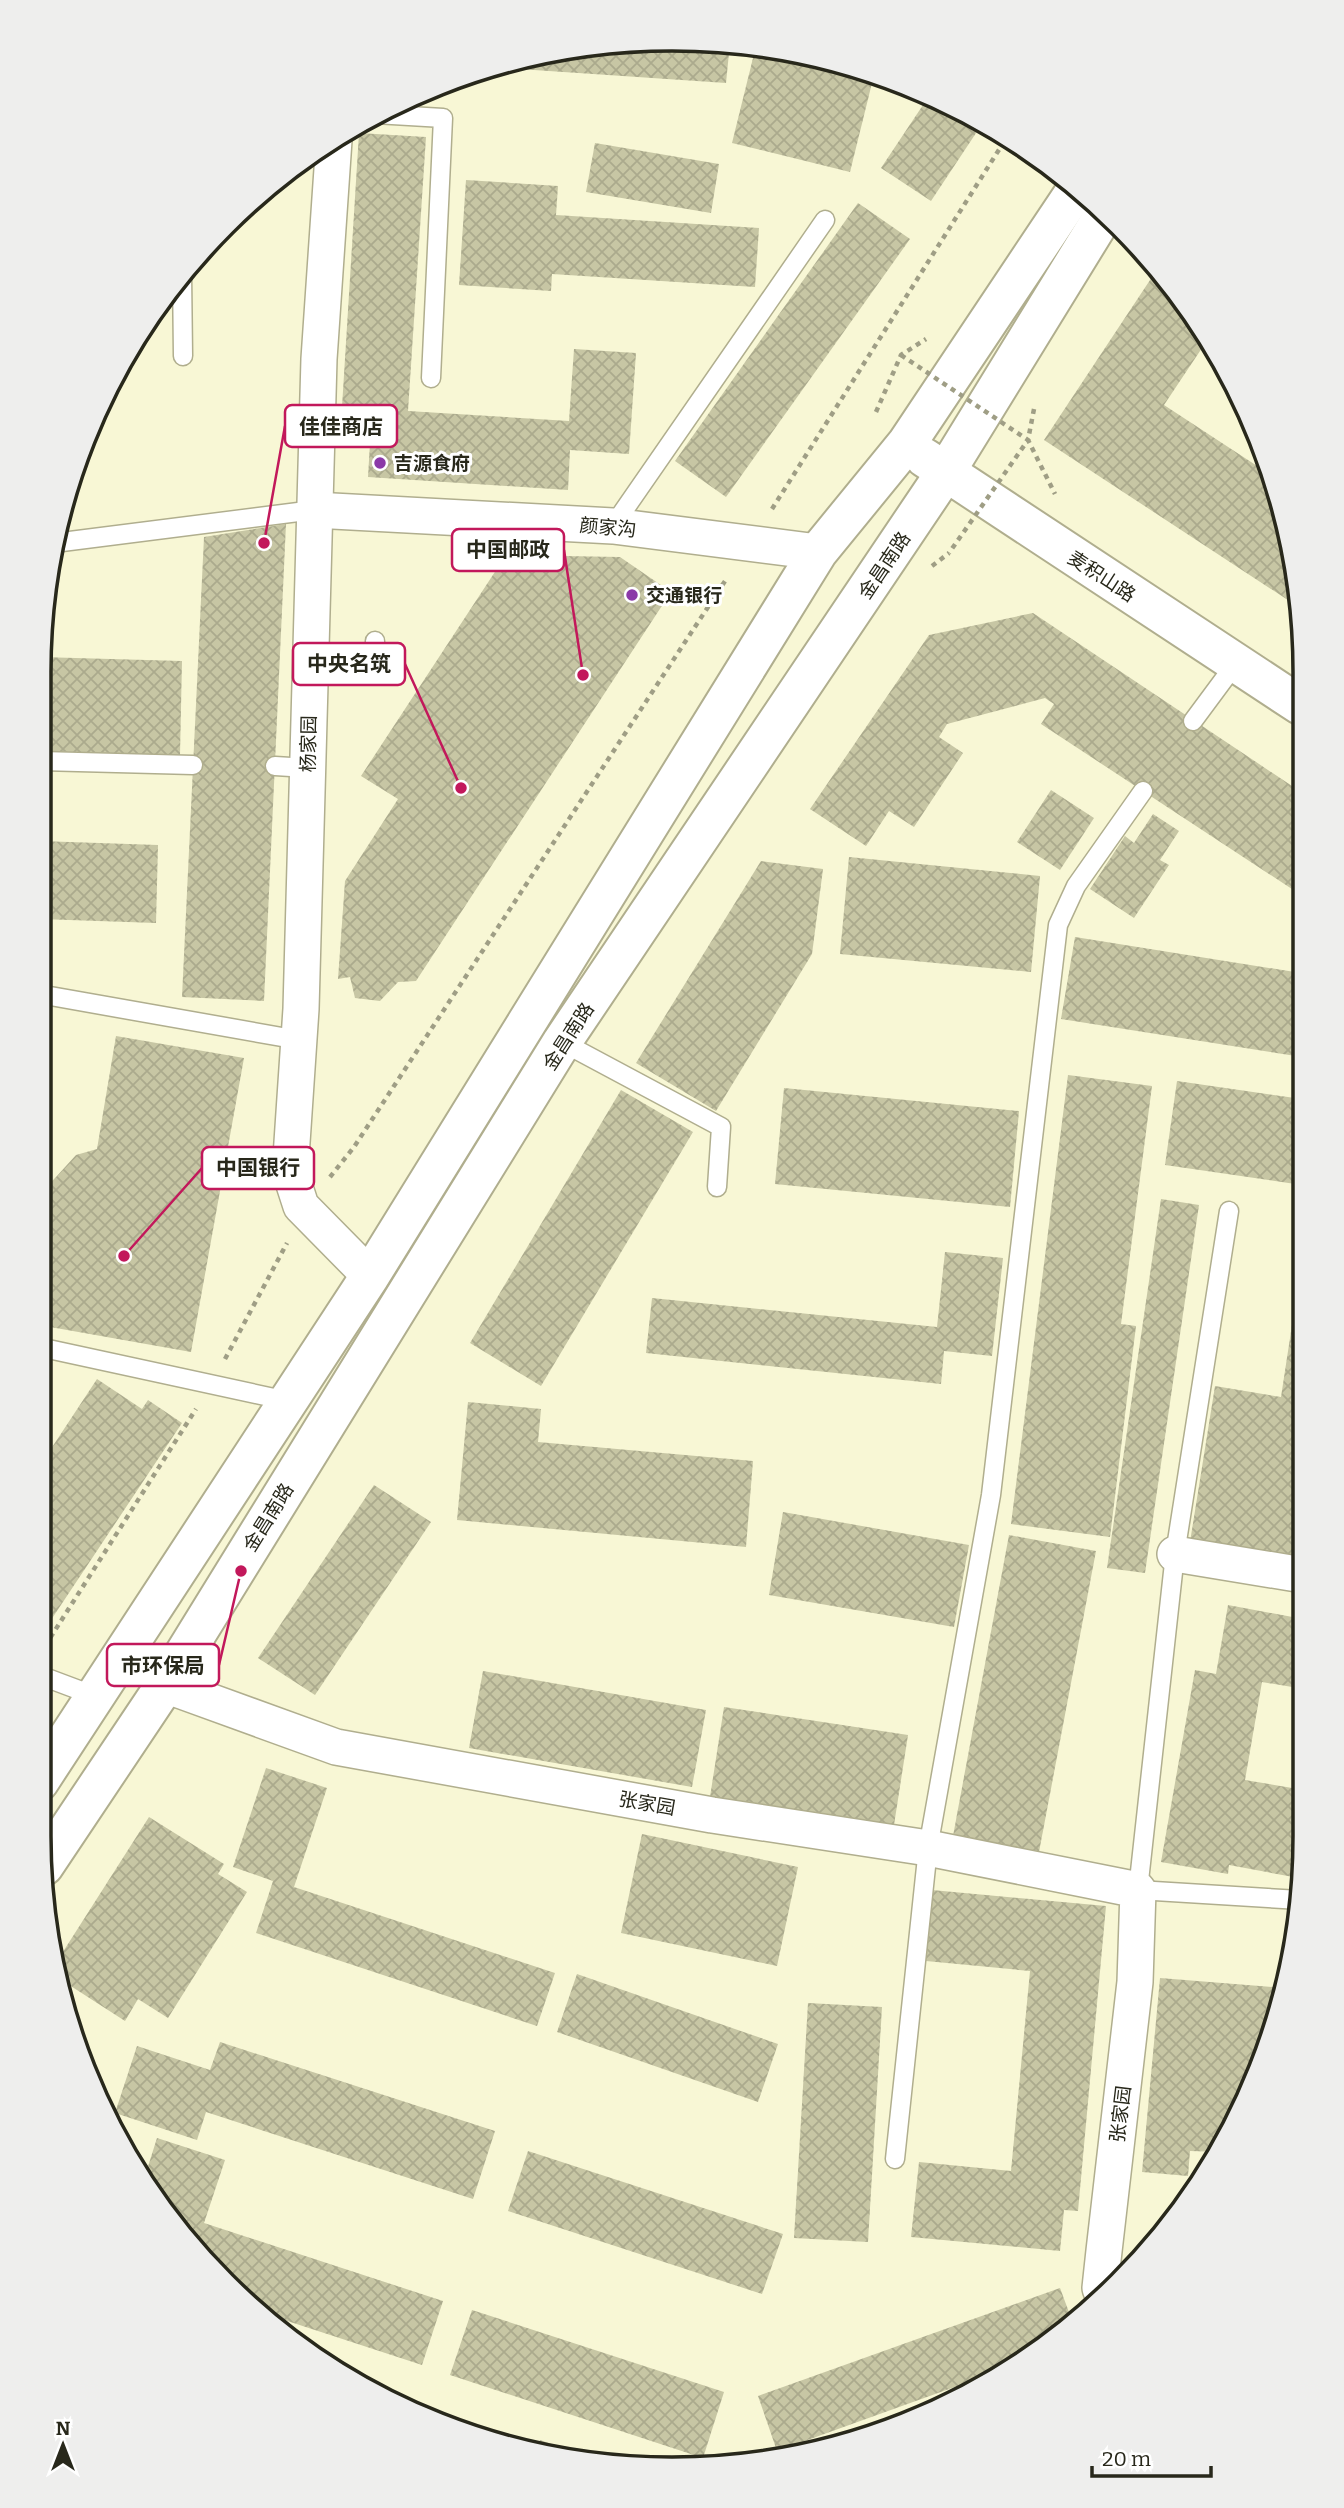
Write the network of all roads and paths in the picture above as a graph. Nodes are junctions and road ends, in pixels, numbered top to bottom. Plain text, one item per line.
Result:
1 (396, 115) edge
2 (1002, 146) edge
3 (333, 151) edge
4 (1072, 197) edge
5 (825, 220) dead end
6 (1100, 222) edge
7 (182, 290) edge
8 (901, 355) dead end
9 (183, 356) dead end
10 (431, 378) dead end
11 (906, 443) junction
12 (945, 473) junction
13 (314, 510) junction
14 (613, 526) junction
15 (65, 542) edge
16 (750, 543) junction
17 (818, 552) junction
18 (949, 553) dead end
19 (375, 641) dead end
20 (1236, 663) junction
21 (309, 668) junction
22 (1293, 700) edge
23 (1193, 721) dead end
24 (51, 761) edge
25 (193, 765) dead end
26 (1143, 791) dead end
27 (51, 996) edge
28 (299, 1040) junction
29 (562, 1042) junction
30 (717, 1187) dead end
31 (305, 1210) junction
32 (1229, 1211) dead end
33 (370, 1276) junction
34 (51, 1350) edge
35 (211, 1385) junction
36 (288, 1401) junction
37 (1175, 1554) junction
38 (1293, 1573) edge
39 (51, 1636) edge
40 (51, 1680) edge
41 (165, 1685) junction
42 (95, 1696) junction
43 (51, 1762) edge
44 (928, 1848) junction
45 (51, 1855) edge
46 (1138, 1890) junction
47 (1290, 1899) edge
48 (895, 2159) dead end
49 (1100, 2285) edge

1 - 10 lane
2 - 16 path
3 - 13 street, 杨家园
4 - 11 street
5 - 14 lane
6 - 12 street, 金昌南路
7 - 9 lane
8 - 18 path, bridge
11 - 12 street, 麦积山路
11 - 17 street
12 - 20 street, 麦积山路
12 - 29 street, 金昌南路
13 - 14 street, 颜家沟
13 - 15 lane
13 - 21 street, 杨家园
14 - 16 street, 颜家沟
16 - 17 street, 颜家沟
16 - 31 path
17 - 33 street
19 - 21 lane
20 - 22 street, 麦积山路
20 - 23 lane
21 - 28 street, 杨家园
24 - 25 lane
26 - 44 lane
27 - 28 lane
28 - 31 street, 杨家园
29 - 30 lane
29 - 41 street, 金昌南路
31 - 33 street, 杨家园
31 - 35 path
32 - 37 lane
33 - 36 street
34 - 35 lane
35 - 36 lane
35 - 39 path
36 - 42 street
37 - 38 street
37 - 46 lane
40 - 42 lane
41 - 44 street, 张家园
41 - 45 street, 金昌南路
42 - 43 street
44 - 46 street, 张家园
44 - 48 lane
46 - 47 lane, 张家园
46 - 49 street, 张家园

